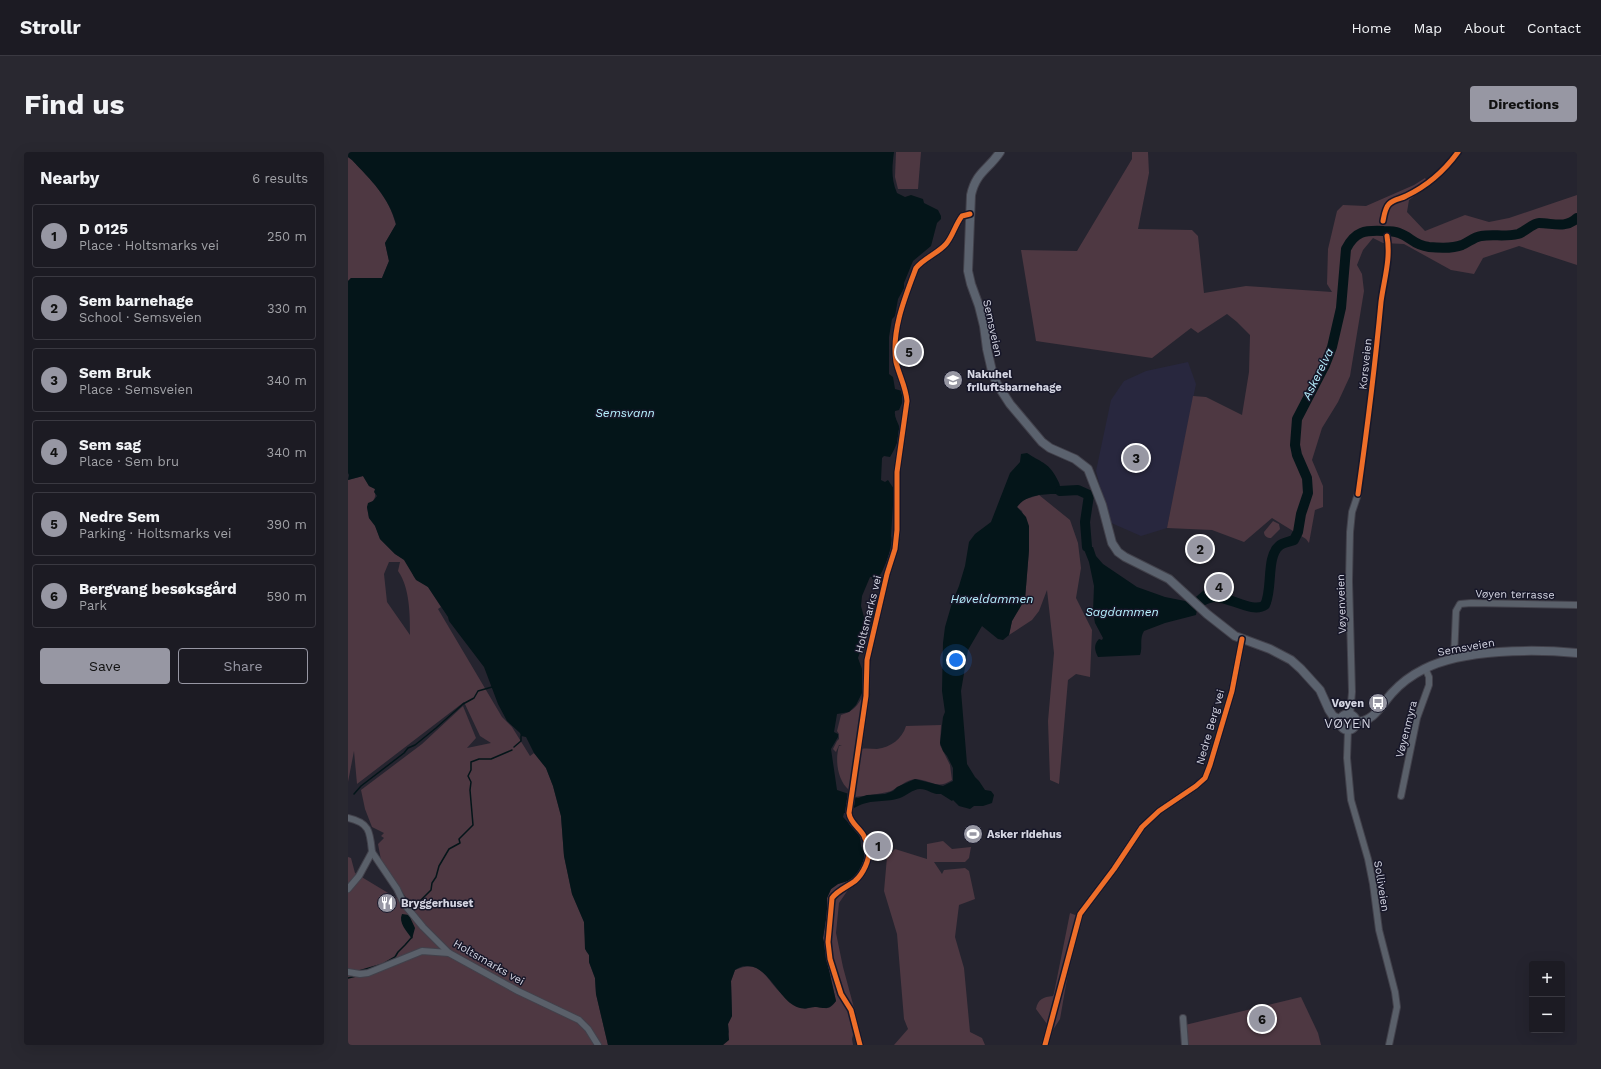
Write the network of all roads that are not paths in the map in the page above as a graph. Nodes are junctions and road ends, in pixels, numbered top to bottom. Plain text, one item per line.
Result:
1 (1000, 152) edge
2 (970, 214) junction
3 (1358, 494) dead end
4 (1577, 605) edge
5 (1242, 639) junction
6 (1577, 653) edge
7 (1454, 658) junction
8 (1426, 668) junction
9 (1350, 715) junction
10 (1341, 720) junction
11 (1356, 722) junction
12 (1348, 730) junction
13 (1401, 796) dead end
14 (348, 818) edge
15 (372, 852) junction
16 (348, 889) edge
17 (449, 953) junction
18 (348, 972) edge
19 (1183, 1018) dead end
20 (598, 1045) edge
21 (860, 1045) edge
22 (1045, 1045) edge
23 (1185, 1045) edge
24 (1389, 1045) edge

1 - 2 main road, Semsveien
2 - 5 main road, Semsveien
2 - 21 street, Holtsmarks vei
3 - 9 street, Vøyenveien
4 - 7 street, Vøyen terrasse
5 - 10 main road
5 - 22 street, Nedre Berg vei
6 - 7 main road, Semsveien
7 - 8 main road, Semsveien
8 - 11 main road, Semsveien
8 - 13 street, Vøyenmyra
9 - 10 main road
9 - 11 main road
10 - 12 main road
11 - 12 main road
12 - 24 street, Solliveien
14 - 15 street
15 - 16 street
15 - 17 street, Holtsmarks vei
17 - 18 street
17 - 20 street, Holtsmarks vei
19 - 23 street

